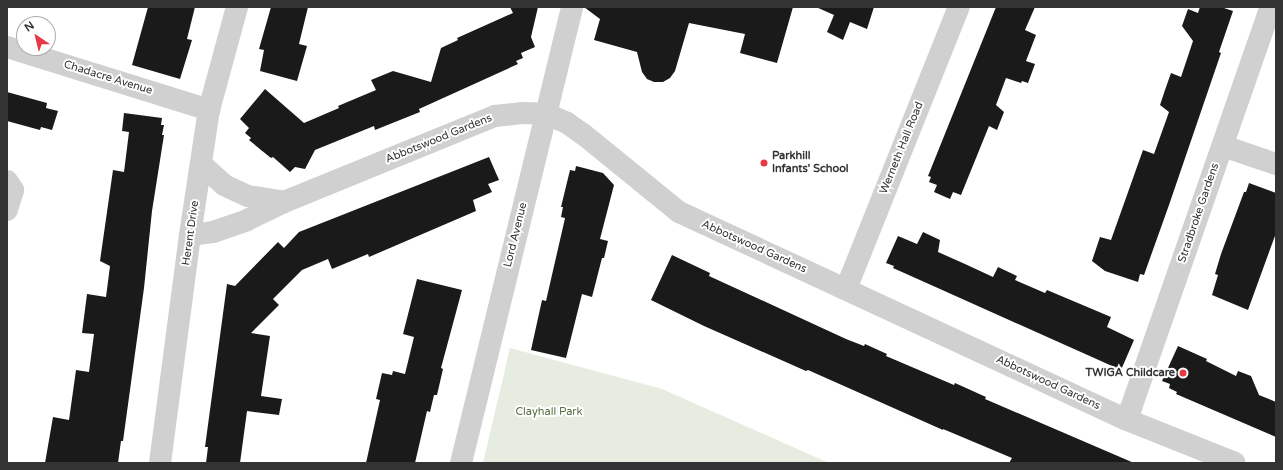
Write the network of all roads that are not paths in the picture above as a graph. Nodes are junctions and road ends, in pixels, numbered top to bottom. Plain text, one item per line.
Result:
1 (237, 7) edge
2 (572, 7) edge
3 (959, 7) edge
4 (1271, 7) edge
5 (7, 47) edge
6 (209, 110) junction
7 (546, 114) junction
8 (1223, 146) junction
9 (201, 164) junction
10 (1276, 164) edge
11 (7, 181) edge
12 (284, 202) junction
13 (7, 210) edge
14 (190, 235) junction
15 (846, 289) junction
16 (1125, 419) junction
17 (160, 463) edge
18 (461, 463) edge
19 (1235, 463) edge

1 - 6 street, Herent Drive
2 - 7 street, Lord Avenue
3 - 15 street, Werneth Hall Road
4 - 8 street, Stradbroke Gardens
5 - 6 street, Chadacre Avenue
6 - 9 street, Herent Drive
7 - 12 street, Abbotswood Gardens
7 - 15 street, Abbotswood Gardens
7 - 18 street, Lord Avenue
8 - 10 street
8 - 16 street, Stradbroke Gardens
9 - 12 street
9 - 14 street, Herent Drive
11 - 13 street
12 - 14 street, Abbotswood Gardens
14 - 17 street, Herent Drive
15 - 16 street, Abbotswood Gardens
16 - 19 street, Abbotswood Gardens

